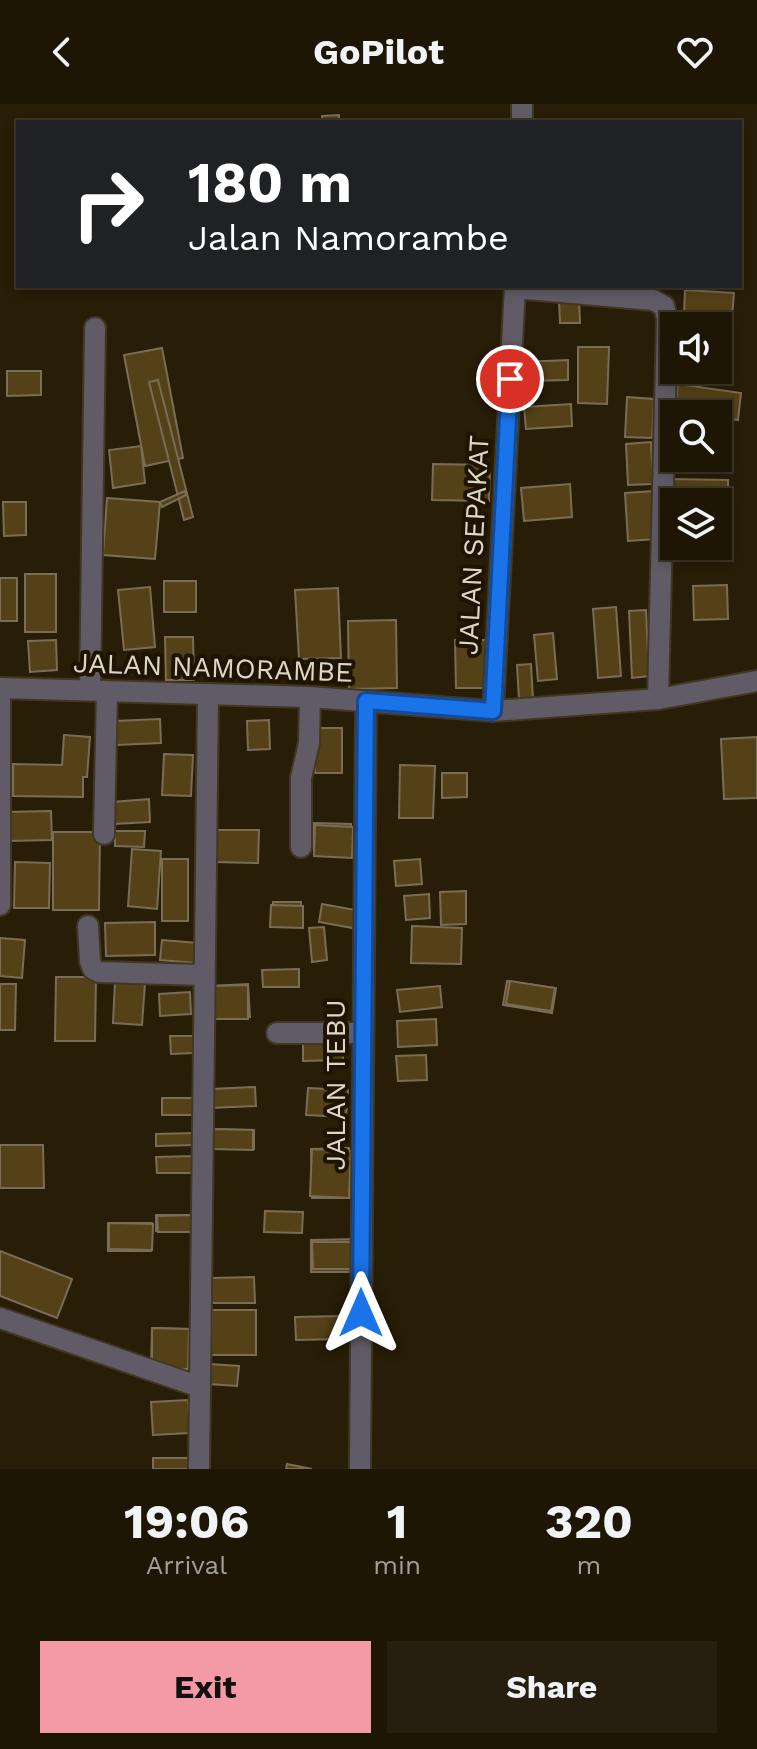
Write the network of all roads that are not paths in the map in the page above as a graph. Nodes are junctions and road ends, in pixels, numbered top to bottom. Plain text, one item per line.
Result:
1 (515, 288) edge
2 (526, 288) edge
3 (95, 328) dead end
4 (757, 681) edge
5 (0, 688) edge
6 (98, 691) junction
7 (208, 694) junction
8 (310, 697) junction
9 (658, 699) junction
10 (366, 701) junction
11 (493, 711) junction
12 (104, 834) dead end
13 (301, 847) dead end
14 (0, 905) edge
15 (88, 926) dead end
16 (203, 975) junction
17 (277, 1033) dead end
18 (363, 1033) junction
19 (0, 1318) edge
20 (200, 1387) junction
21 (199, 1469) edge
22 (360, 1469) edge

1 - 11 street, JALAN SEPAKAT
2 - 9 street
3 - 6 street
4 - 9 street, JALAN NAMORAMBE
5 - 6 street, JALAN NAMORAMBE
5 - 14 street
6 - 7 street, JALAN NAMORAMBE
6 - 12 street
7 - 8 street, JALAN NAMORAMBE
7 - 16 street
8 - 10 street, JALAN NAMORAMBE
8 - 13 street
9 - 11 street, JALAN NAMORAMBE
10 - 11 street, JALAN NAMORAMBE
10 - 18 street, JALAN TEBU
15 - 16 street
16 - 20 street
17 - 18 street
18 - 22 street, JALAN TEBU
19 - 20 street
20 - 21 street

